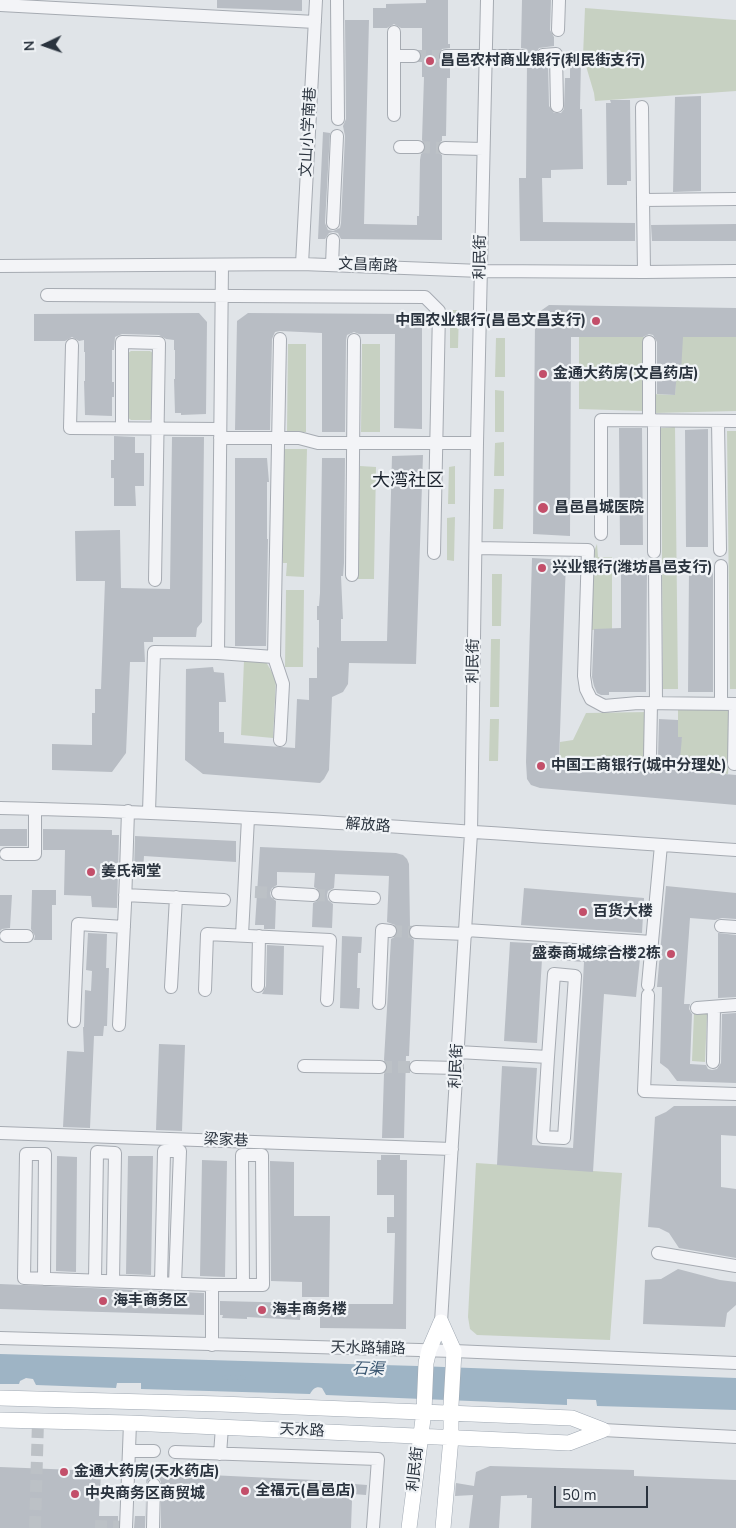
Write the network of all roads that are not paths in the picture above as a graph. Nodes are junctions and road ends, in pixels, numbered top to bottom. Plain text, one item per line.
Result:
1 (316, 0) edge
2 (337, 0) edge
3 (488, 0) edge
4 (559, 0) edge
5 (0, 5) edge
6 (315, 22) junction
7 (558, 30) dead end
8 (394, 32) dead end
9 (543, 55) tunnel mouth
10 (394, 56) junction
11 (414, 56) tunnel mouth
12 (446, 56) tunnel mouth
13 (522, 56) tunnel mouth
14 (485, 57) junction
15 (557, 106) dead end
16 (642, 107) dead end
17 (394, 115) dead end
18 (338, 119) dead end
19 (337, 136) dead end
20 (400, 147) dead end
21 (418, 147) tunnel mouth
22 (444, 148) tunnel mouth
23 (484, 149) junction
24 (736, 199) edge
25 (644, 200) junction
26 (333, 224) dead end
27 (333, 240) dead end
28 (302, 264) junction
29 (222, 265) junction
30 (332, 265) junction
31 (0, 266) edge
32 (481, 270) junction
33 (736, 271) edge
34 (644, 272) junction
35 (47, 295) dead end
36 (222, 296) junction
37 (280, 339) dead end
38 (354, 340) dead end
39 (649, 342) dead end
40 (72, 344) dead end
41 (652, 420) junction
42 (718, 421) junction
43 (736, 421) edge
44 (122, 427) junction
45 (158, 428) junction
46 (220, 434) junction
47 (278, 438) junction
48 (353, 443) junction
49 (436, 443) junction
50 (477, 443) junction
51 (601, 534) dead end
52 (476, 548) junction
53 (720, 550) dead end
54 (654, 552) dead end
55 (434, 553) dead end
56 (655, 565) dead end
57 (721, 566) dead end
58 (352, 575) dead end
59 (155, 580) dead end
60 (218, 653) junction
61 (274, 657) junction
62 (654, 703) junction
63 (721, 704) junction
64 (736, 704) edge
65 (280, 740) dead end
66 (650, 757) dead end
67 (734, 764) dead end
68 (0, 808) edge
69 (35, 808) junction
70 (128, 811) junction
71 (149, 812) junction
72 (248, 818) junction
73 (471, 833) junction
74 (662, 845) junction
75 (736, 850) edge
76 (6, 854) dead end
77 (278, 893) tunnel mouth
78 (313, 895) tunnel mouth
79 (335, 896) tunnel mouth
80 (176, 897) junction
81 (374, 898) dead end
82 (125, 900) junction
83 (224, 900) dead end
84 (721, 926) dead end
85 (736, 926) edge
86 (124, 927) junction
87 (390, 930) dead end
88 (416, 932) tunnel mouth
89 (466, 932) junction
90 (242, 935) junction
91 (6, 936) dead end
92 (27, 936) dead end
93 (259, 936) junction
94 (652, 942) junction
95 (258, 986) dead end
96 (171, 987) dead end
97 (205, 990) dead end
98 (327, 1000) dead end
99 (380, 1003) dead end
100 (736, 1005) edge
101 (714, 1007) junction
102 (697, 1008) dead end
103 (74, 1021) dead end
104 (119, 1025) dead end
105 (458, 1052) junction
106 (548, 1057) junction
107 (712, 1062) dead end
108 (304, 1066) dead end
109 (380, 1067) tunnel mouth
110 (416, 1067) tunnel mouth
111 (457, 1068) junction
112 (736, 1094) edge
113 (0, 1133) edge
114 (452, 1148) junction
115 (658, 1253) dead end
116 (736, 1266) edge
117 (44, 1279) junction
118 (95, 1280) junction
119 (113, 1281) junction
120 (161, 1283) junction
121 (175, 1284) junction
122 (212, 1285) junction
123 (243, 1285) junction
124 (441, 1322) junction
125 (0, 1338) edge
126 (212, 1345) junction
127 (428, 1357) junction
128 (453, 1357) junction
129 (736, 1363) edge
130 (0, 1398) edge
131 (424, 1406) junction
132 (451, 1408) junction
133 (0, 1420) edge
134 (130, 1423) junction
135 (222, 1427) junction
136 (603, 1430) junction
137 (420, 1436) junction
138 (736, 1437) edge
139 (451, 1438) junction
140 (129, 1450) junction
141 (154, 1451) dead end
142 (176, 1452) dead end
143 (220, 1454) junction
144 (154, 1485) dead end
145 (126, 1528) edge
146 (153, 1528) edge
147 (374, 1528) edge
148 (410, 1528) edge
149 (443, 1528) edge

1 - 6 street, 文山小学南巷
2 - 18 street
3 - 14 street, 利民街
4 - 7 street
5 - 6 street
6 - 28 street, 文山小学南巷
8 - 10 street
9 - 15 street
10 - 11 street
10 - 17 street
12 - 14 street
13 - 14 street
14 - 23 street, 利民街
16 - 25 street
19 - 26 street
20 - 21 street
22 - 23 street
23 - 32 street, 利民街
24 - 25 street
25 - 34 street
27 - 30 street
28 - 29 street, 文昌南路
28 - 30 street, 文昌南路
29 - 31 street, 文昌南路
29 - 36 street
30 - 32 street, 文昌南路
32 - 34 street, 文昌南路
32 - 50 street, 利民街
33 - 34 street, 文昌南路
35 - 36 street
36 - 46 street
36 - 49 street
37 - 47 street
38 - 48 street
39 - 41 street
40 - 44 street
41 - 42 street
41 - 51 street
41 - 54 street
42 - 43 street
42 - 53 street
44 - 45 street
44 - 45 street
45 - 46 street
45 - 59 street
46 - 47 street
46 - 60 street
47 - 48 street
47 - 61 street
48 - 49 street
48 - 58 street
49 - 50 street
49 - 55 street
50 - 52 street, 利民街
52 - 62 street
52 - 73 street, 利民街
56 - 62 street
57 - 63 street
60 - 61 street
60 - 71 street
61 - 65 street
62 - 63 street
62 - 66 street
63 - 64 street
64 - 67 street
68 - 69 street, 解放路
69 - 70 street, 解放路
69 - 76 street
70 - 71 street, 解放路
70 - 82 street
71 - 72 street, 解放路
72 - 73 street, 解放路
72 - 90 street
73 - 74 street, 解放路
73 - 89 street, 利民街
74 - 75 street, 解放路
74 - 94 street
77 - 78 street
79 - 81 street
80 - 82 street
80 - 83 street
80 - 96 street
82 - 86 street
84 - 85 street
86 - 103 street
86 - 104 street
87 - 99 street
88 - 89 street
89 - 94 street
89 - 105 street, 利民街
90 - 93 street
90 - 97 street
91 - 92 street
93 - 95 street
93 - 98 street
94 - 112 street
100 - 101 street
101 - 102 street
101 - 107 street
105 - 106 street
105 - 111 street, 利民街
106 - 106 street
108 - 109 street
110 - 111 street
111 - 114 street, 利民街
113 - 114 street, 梁家巷
114 - 124 street, 利民街
115 - 116 street
117 - 117 street
117 - 118 street
118 - 119 street
118 - 119 street
119 - 120 street
120 - 121 street
120 - 121 street
121 - 122 street
122 - 123 street
122 - 126 street
123 - 123 street
124 - 127 main road, 利民街
124 - 128 main road, 利民街
125 - 126 street, 天水路辅路
126 - 127 street, 天水路辅路
127 - 128 street, 天水路辅路
127 - 131 main road, 利民街
128 - 129 street, 天水路辅路
128 - 132 main road, 利民街
130 - 131 main road, 天水路
131 - 132 main road, 天水路
131 - 137 main road, 利民街
132 - 136 main road, 天水路
132 - 139 main road, 利民街
133 - 134 main road, 天水路
134 - 135 main road, 天水路
134 - 140 street
135 - 137 main road, 天水路
135 - 143 street
136 - 138 street, 天水路
136 - 139 main road, 天水路
137 - 139 main road, 天水路
137 - 148 main road, 利民街
139 - 149 main road, 利民街
140 - 141 street
140 - 145 street
142 - 143 street
143 - 147 street
144 - 146 street

